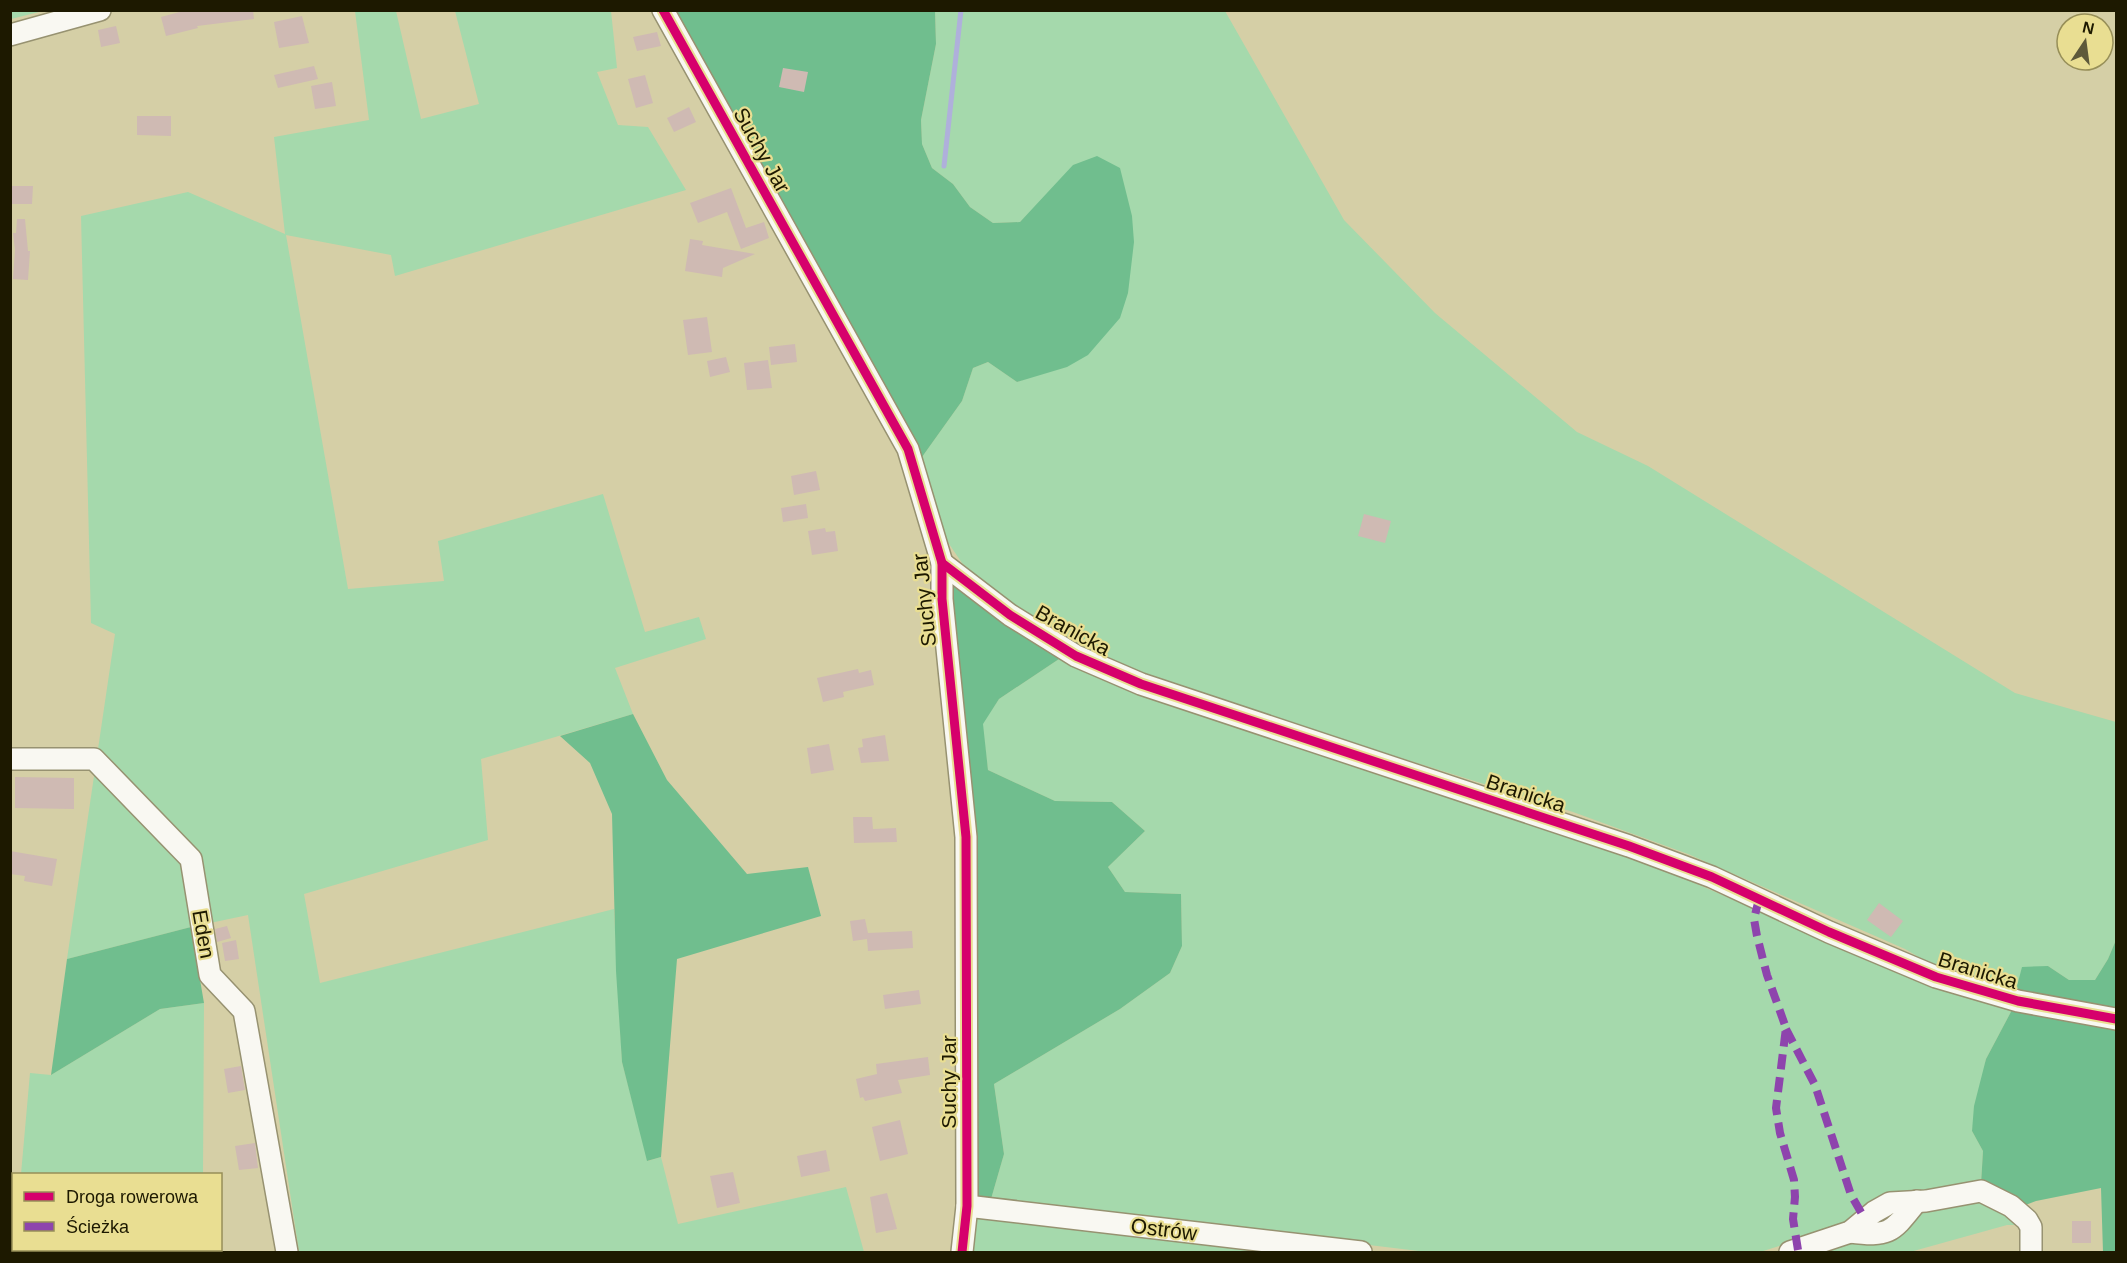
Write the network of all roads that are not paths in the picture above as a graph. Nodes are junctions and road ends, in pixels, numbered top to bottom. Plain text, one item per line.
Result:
1 (100, 10) edge
2 (663, 10) edge
3 (10, 35) edge
4 (942, 563) junction
5 (10, 759) edge
6 (2116, 1019) edge
7 (967, 1206) junction
8 (286, 1252) edge
9 (962, 1252) edge
10 (1361, 1252) edge
11 (1790, 1252) edge
12 (2031, 1252) edge

1 - 3 street
2 - 4 street, Suchy Jar
4 - 6 street, Branicka
4 - 7 street, Suchy Jar
5 - 8 street, Eden
7 - 9 street, Suchy Jar
7 - 10 street, Ostrów
11 - 12 street

